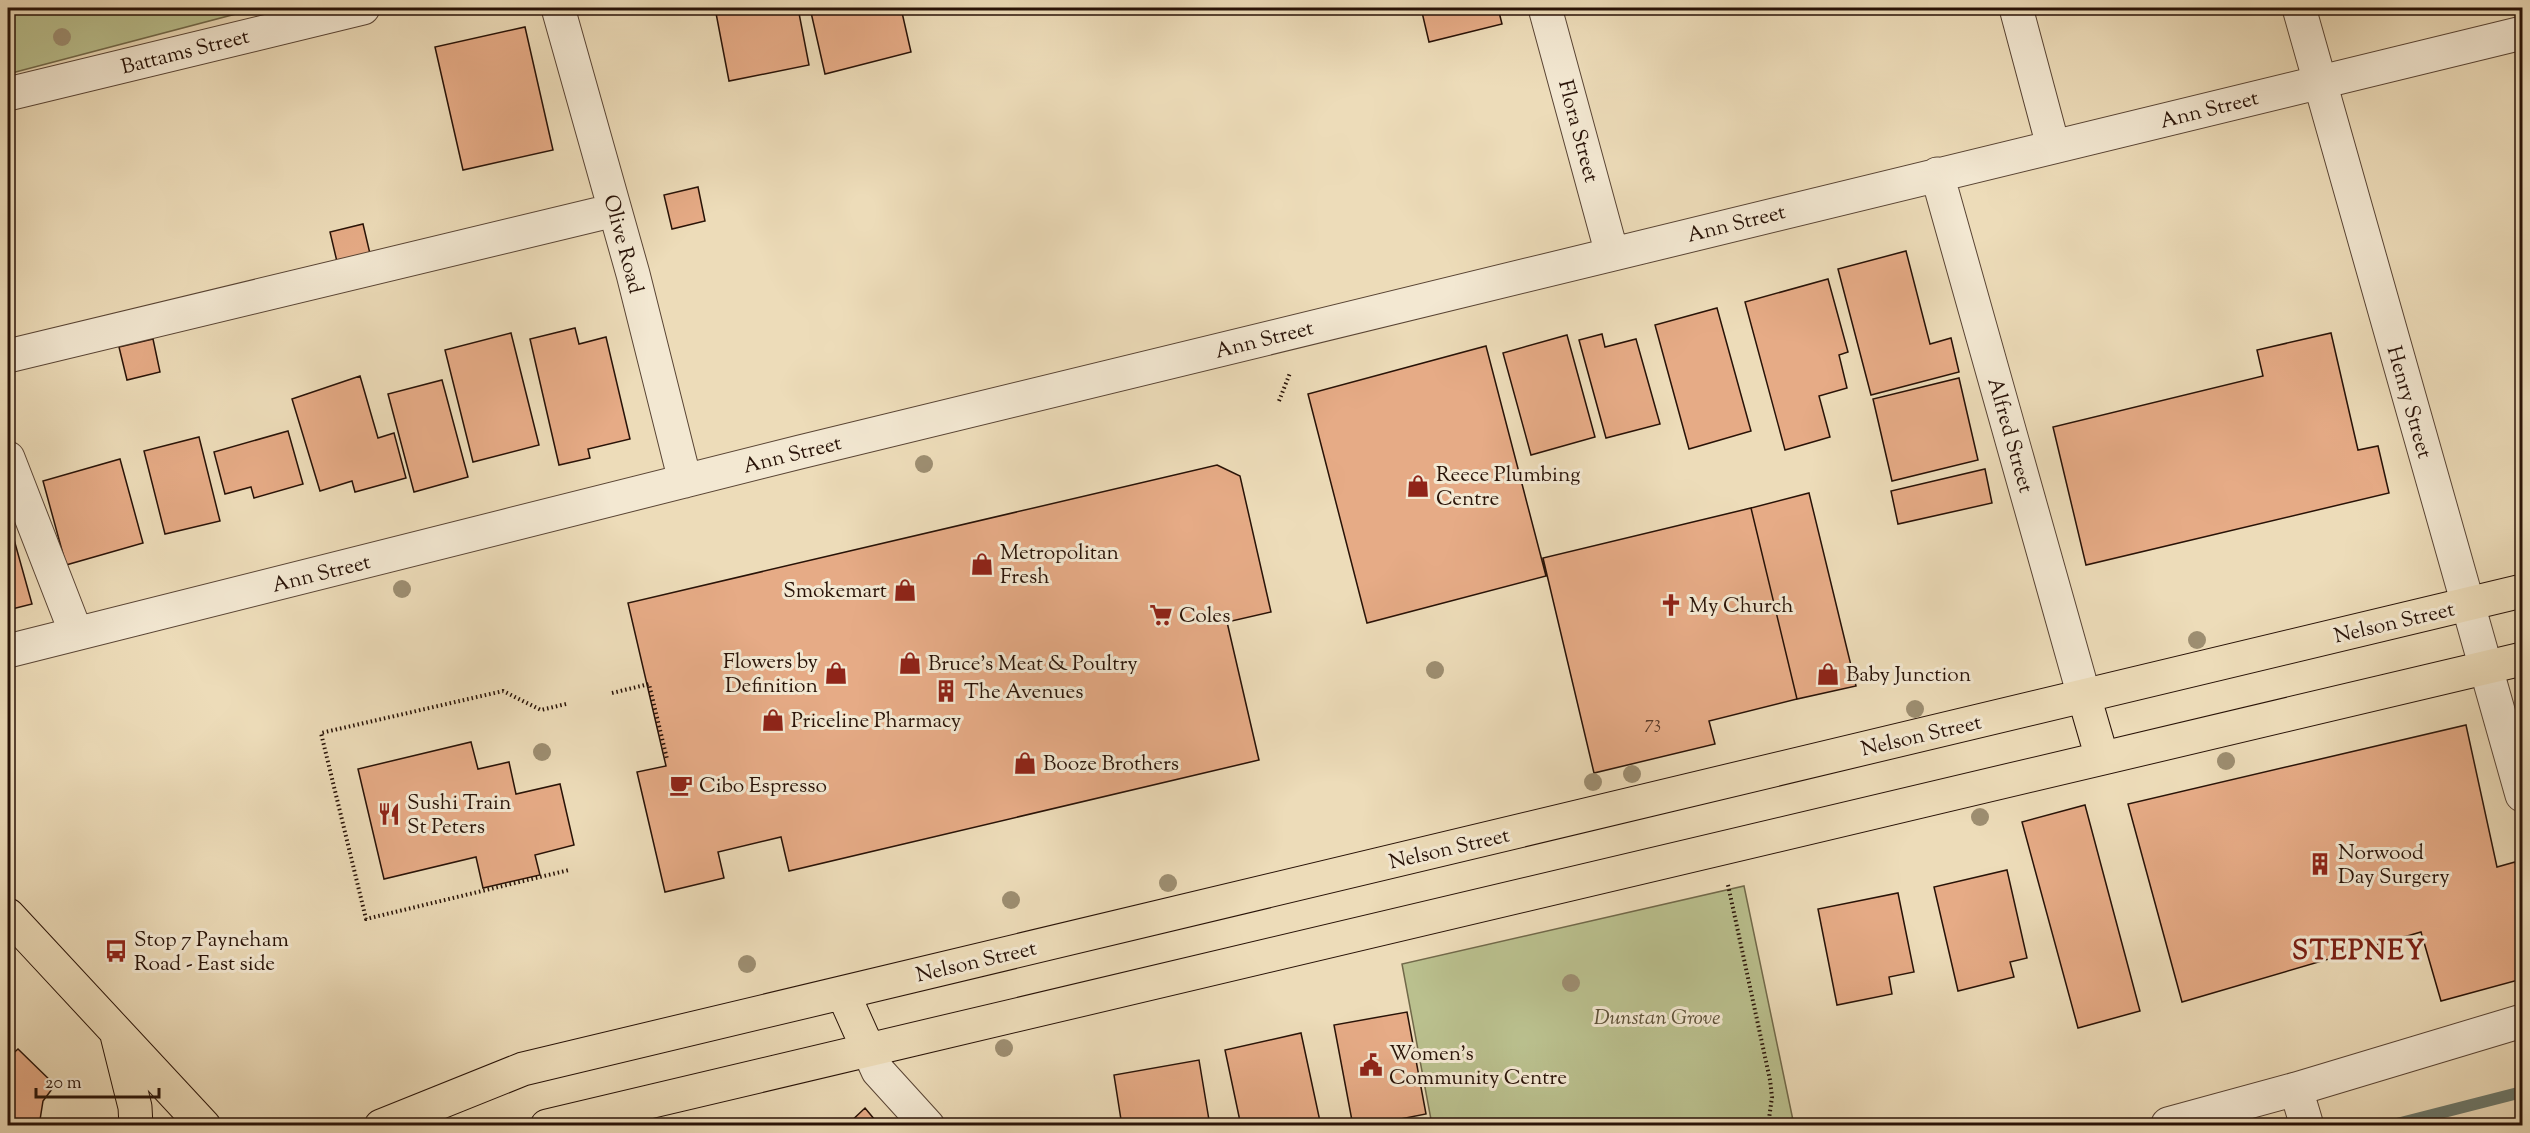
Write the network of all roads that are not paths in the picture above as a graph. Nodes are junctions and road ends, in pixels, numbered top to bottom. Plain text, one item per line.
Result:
1 (363, 8) edge
2 (558, 8) edge
3 (1545, 8) edge
4 (2016, 8) edge
5 (2299, 8) edge
6 (2523, 33) edge
7 (2320, 82) junction
8 (8, 94) edge
9 (2053, 146) junction
10 (1937, 174) junction
11 (615, 210) junction
12 (1612, 254) junction
13 (8, 356) edge
14 (8, 458) edge
15 (685, 481) junction
16 (2523, 591) edge
17 (2468, 604) junction
18 (76, 633) junction
19 (8, 651) edge
20 (2523, 659) edge
21 (2485, 667) junction
22 (2084, 696) junction
23 (2102, 758) junction
24 (2523, 795) edge
25 (8, 915) edge
26 (843, 993) junction
27 (2523, 1021) edge
28 (115, 1028) junction
29 (868, 1048) junction
30 (2296, 1089) junction
31 (2168, 1124) dead end
32 (136, 1125) edge
33 (204, 1125) edge
34 (381, 1125) edge
35 (547, 1125) edge
36 (928, 1125) edge
37 (2307, 1125) edge

1 - 8 street, Battams Street
2 - 11 street, Olive Road
3 - 12 street, Flora Street
4 - 9 street
5 - 7 street, Henry Street
6 - 7 street, Ann Street
7 - 9 street, Ann Street
7 - 17 street, Henry Street
9 - 10 street, Ann Street
10 - 12 street, Ann Street
10 - 22 street, Alfred Street
11 - 13 street
11 - 15 street, Olive Road
12 - 15 street, Ann Street
14 - 18 street
15 - 18 street, Ann Street
16 - 17 main road, Nelson Street
17 - 21 street, Henry Street
17 - 22 main road, Nelson Street
18 - 19 street, Ann Street
20 - 21 main road
21 - 23 main road
21 - 24 street, Henry Street
22 - 23 main road
22 - 26 main road, Nelson Street
23 - 29 main road
25 - 28 main road
26 - 29 main road
26 - 34 main road, Nelson Street
27 - 30 street
28 - 32 main road
28 - 33 main road
29 - 35 main road
29 - 36 street
30 - 31 street
30 - 37 street

